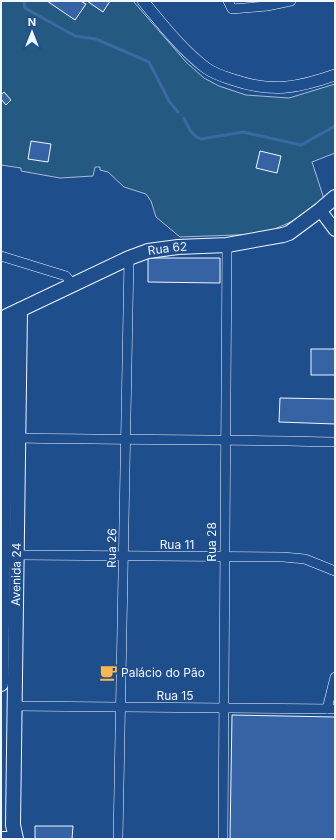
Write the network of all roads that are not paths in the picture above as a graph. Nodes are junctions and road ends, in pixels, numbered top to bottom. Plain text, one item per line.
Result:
1 (143, 1) edge
2 (228, 1) edge
3 (291, 1) edge
4 (335, 75) edge
5 (335, 197) edge
6 (320, 210) junction
7 (335, 230) edge
8 (227, 245) junction
9 (1, 256) edge
10 (129, 258) junction
11 (73, 285) junction
12 (20, 310) junction
13 (4, 317) edge
14 (18, 438) junction
15 (225, 439) junction
16 (126, 440) junction
17 (335, 442) edge
18 (7, 554) edge
19 (124, 556) junction
20 (224, 557) junction
21 (335, 571) edge
22 (335, 678) edge
23 (1, 684) edge
24 (14, 706) junction
25 (121, 708) junction
26 (223, 708) junction
27 (331, 709) edge
28 (2, 839) edge
29 (11, 839) edge
30 (16, 839) edge
31 (118, 839) edge
32 (222, 839) edge

1 - 4 street
2 - 3 street
5 - 6 main road, Rua 62
6 - 7 main road
6 - 8 main road, Rua 62
8 - 10 main road, Rua 62
8 - 15 street, Rua 28
9 - 11 street
10 - 11 main road, Rua 62
10 - 16 street, Rua 26
11 - 12 main road, Rua 62
12 - 13 main road, Rua 62
12 - 14 main road, Avenida 24
13 - 18 main road, Avenida 24
14 - 16 street
14 - 18 main road, Avenida 24
15 - 16 street
15 - 17 street
15 - 20 street, Rua 28
16 - 19 street, Rua 26
18 - 19 street, Rua 11
18 - 23 main road, Avenida 24
18 - 24 main road, Avenida 24
19 - 20 street, Rua 11
19 - 25 street, Rua 26
20 - 21 street, Rua 11
20 - 26 street, Rua 28
22 - 27 street
24 - 25 street, Rua 15
24 - 30 main road, Avenida 24
25 - 26 street, Rua 15
25 - 31 street, Rua 26
26 - 27 street, Rua 15
26 - 32 street, Rua 28
28 - 29 main road

